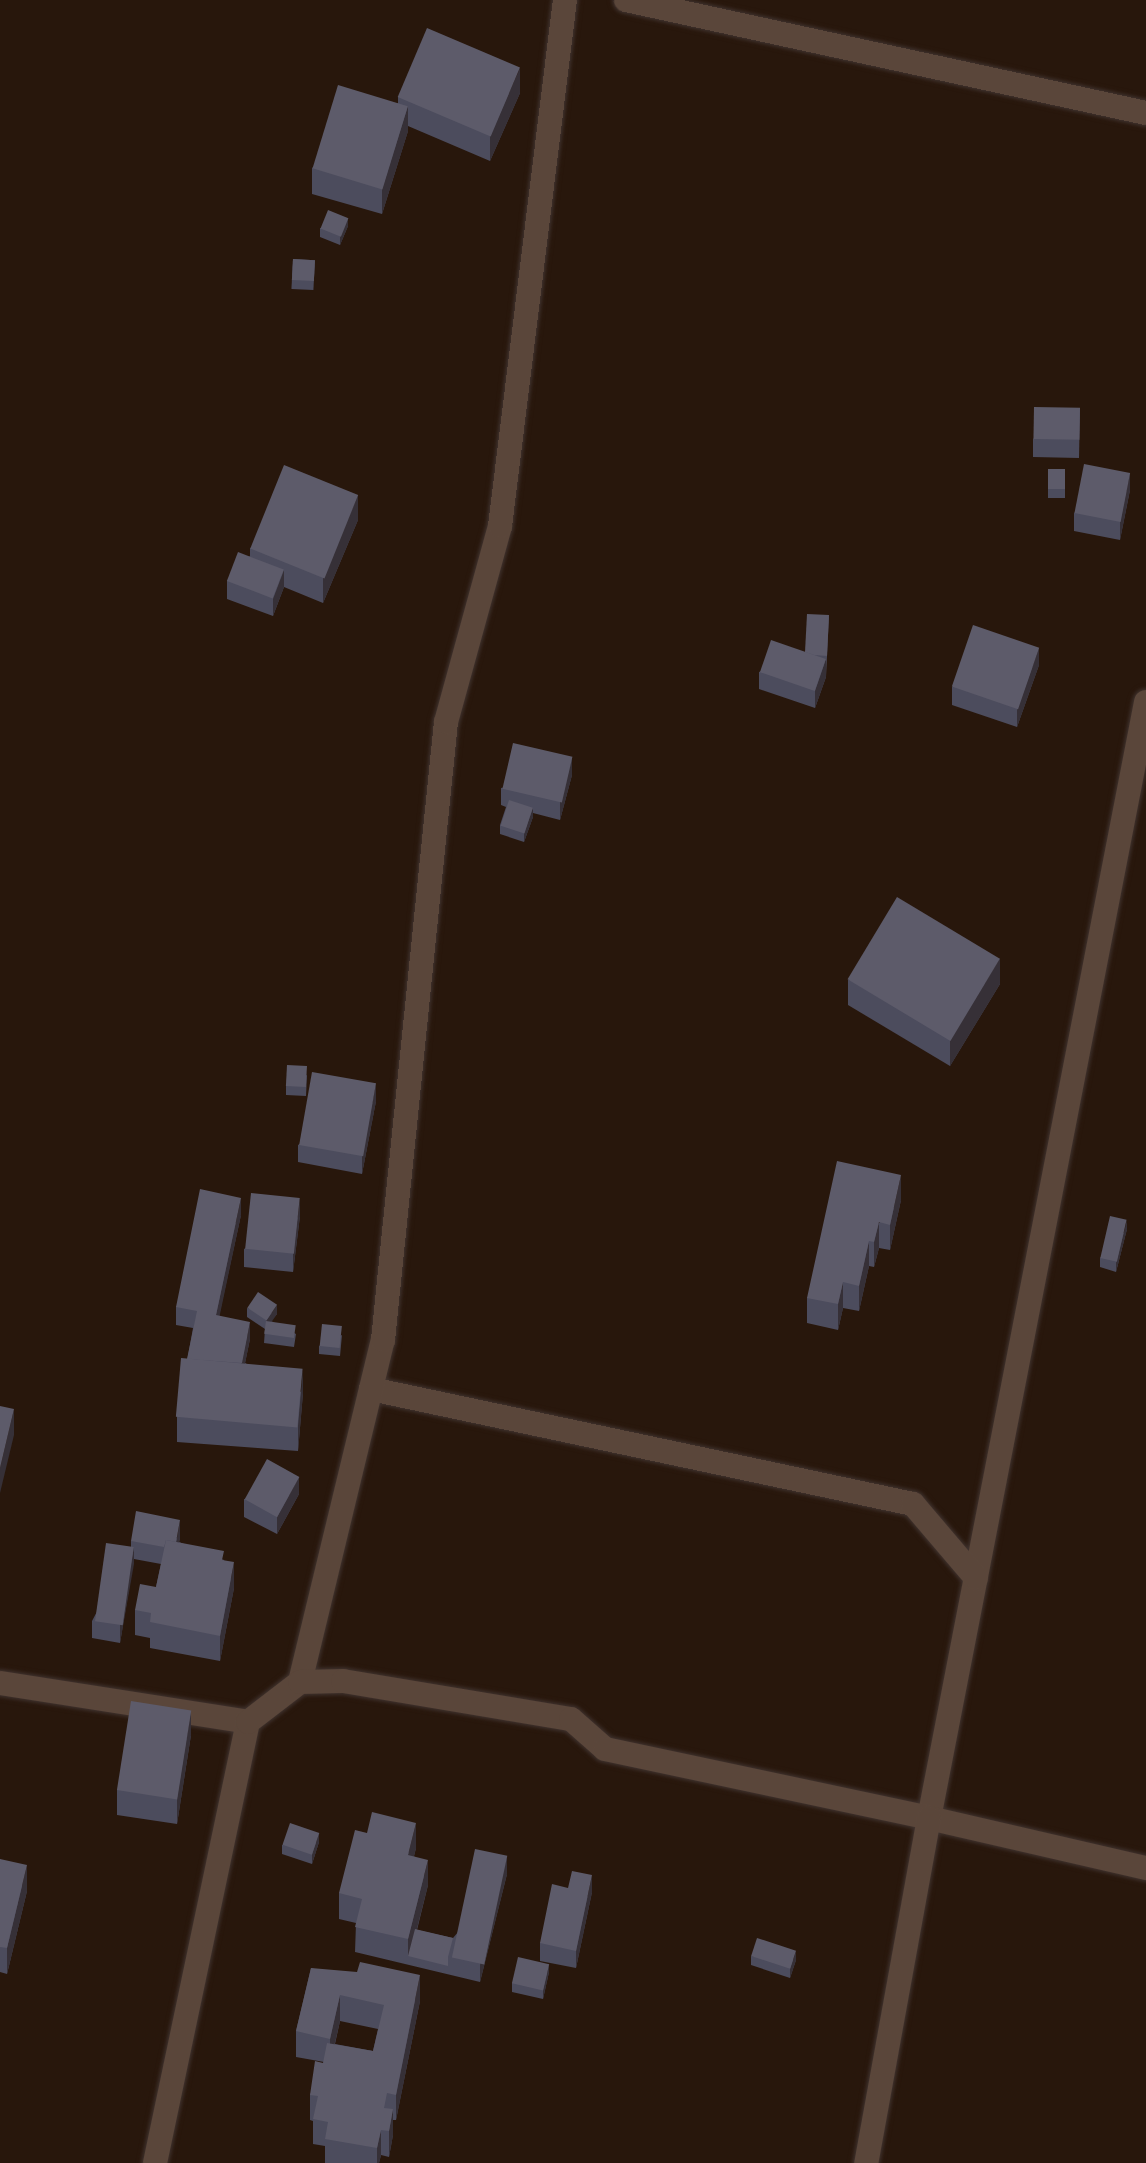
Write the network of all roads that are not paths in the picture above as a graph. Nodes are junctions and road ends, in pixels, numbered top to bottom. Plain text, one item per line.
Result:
1 (565, 0) edge
2 (626, 0) edge
3 (1146, 113) edge
4 (1146, 702) edge
5 (371, 1389) junction
6 (976, 1578) junction
7 (300, 1682) junction
8 (0, 1683) edge
9 (248, 1722) junction
10 (929, 1818) junction
11 (1146, 1868) edge
12 (155, 2163) edge
13 (866, 2163) edge

1 - 5 street
2 - 3 street
4 - 6 street
5 - 6 street
5 - 7 street
6 - 10 street
7 - 9 street
7 - 10 street
8 - 9 street
9 - 12 street
10 - 11 street
10 - 13 street

